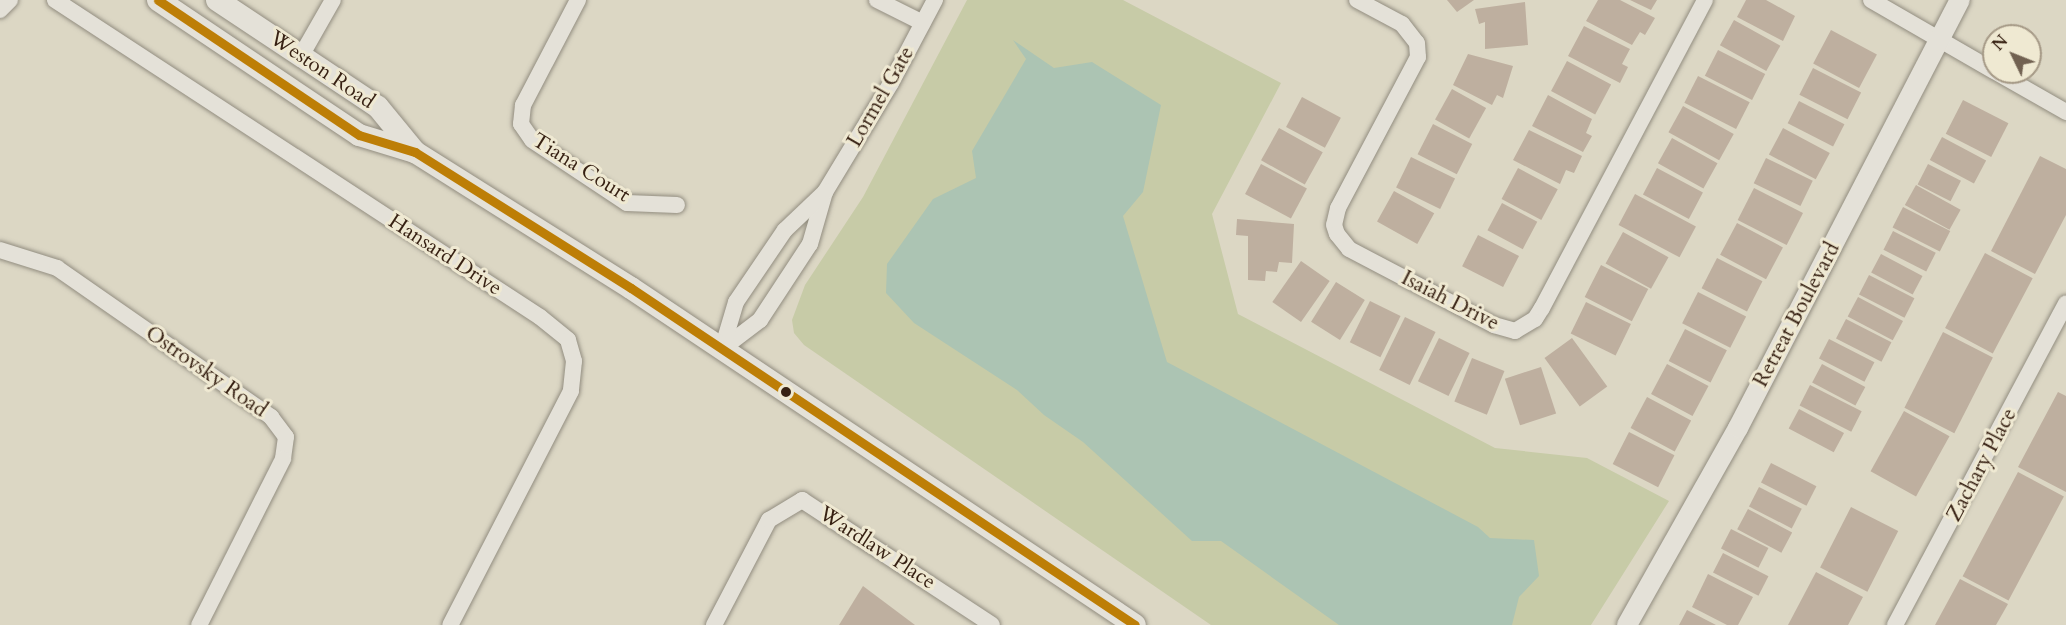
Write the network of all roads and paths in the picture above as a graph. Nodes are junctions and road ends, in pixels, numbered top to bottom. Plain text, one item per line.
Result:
1 (10, 0) edge
2 (55, 0) edge
3 (158, 0) edge
4 (218, 0) edge
5 (333, 0) edge
6 (578, 0) edge
7 (876, 0) edge
8 (935, 0) edge
9 (1357, 0) edge
10 (1705, 0) edge
11 (1871, 0) edge
12 (1960, 0) edge
13 (0, 10) edge
14 (923, 23) junction
15 (1940, 40) junction
16 (301, 56) junction
17 (1982, 64) edge
18 (2016, 84) edge
19 (2066, 112) edge
20 (415, 152) junction
21 (825, 192) junction
22 (677, 205) dead end
23 (0, 250) edge
24 (2066, 304) edge
25 (722, 349) junction
26 (974, 620) edge
27 (199, 625) edge
28 (450, 625) edge
29 (714, 625) edge
30 (992, 625) edge
31 (1135, 625) edge
32 (1627, 625) edge
33 (1895, 625) edge

1 - 13 street
2 - 28 street, Hansard Drive
3 - 20 main road, Weston Road
4 - 16 main road, Weston Road
5 - 16 street
6 - 22 street, Tiana Court
7 - 14 street
8 - 14 street, Lormel Gate
9 - 10 street, Isaiah Drive
11 - 15 street
12 - 15 street, Retreat Boulevard
14 - 21 street, Lormel Gate
15 - 17 street
15 - 32 street, Retreat Boulevard
16 - 20 main road, Weston Road
18 - 19 street
20 - 25 main road, Weston Road
21 - 25 street, Lormel Gate
21 - 25 street, Lormel Gate
23 - 27 street, Ostrovsky Road
24 - 33 street, Zachary Place
25 - 31 main road, Weston Road
26 - 29 street, Wardlaw Place
26 - 30 street, Wardlaw Place

